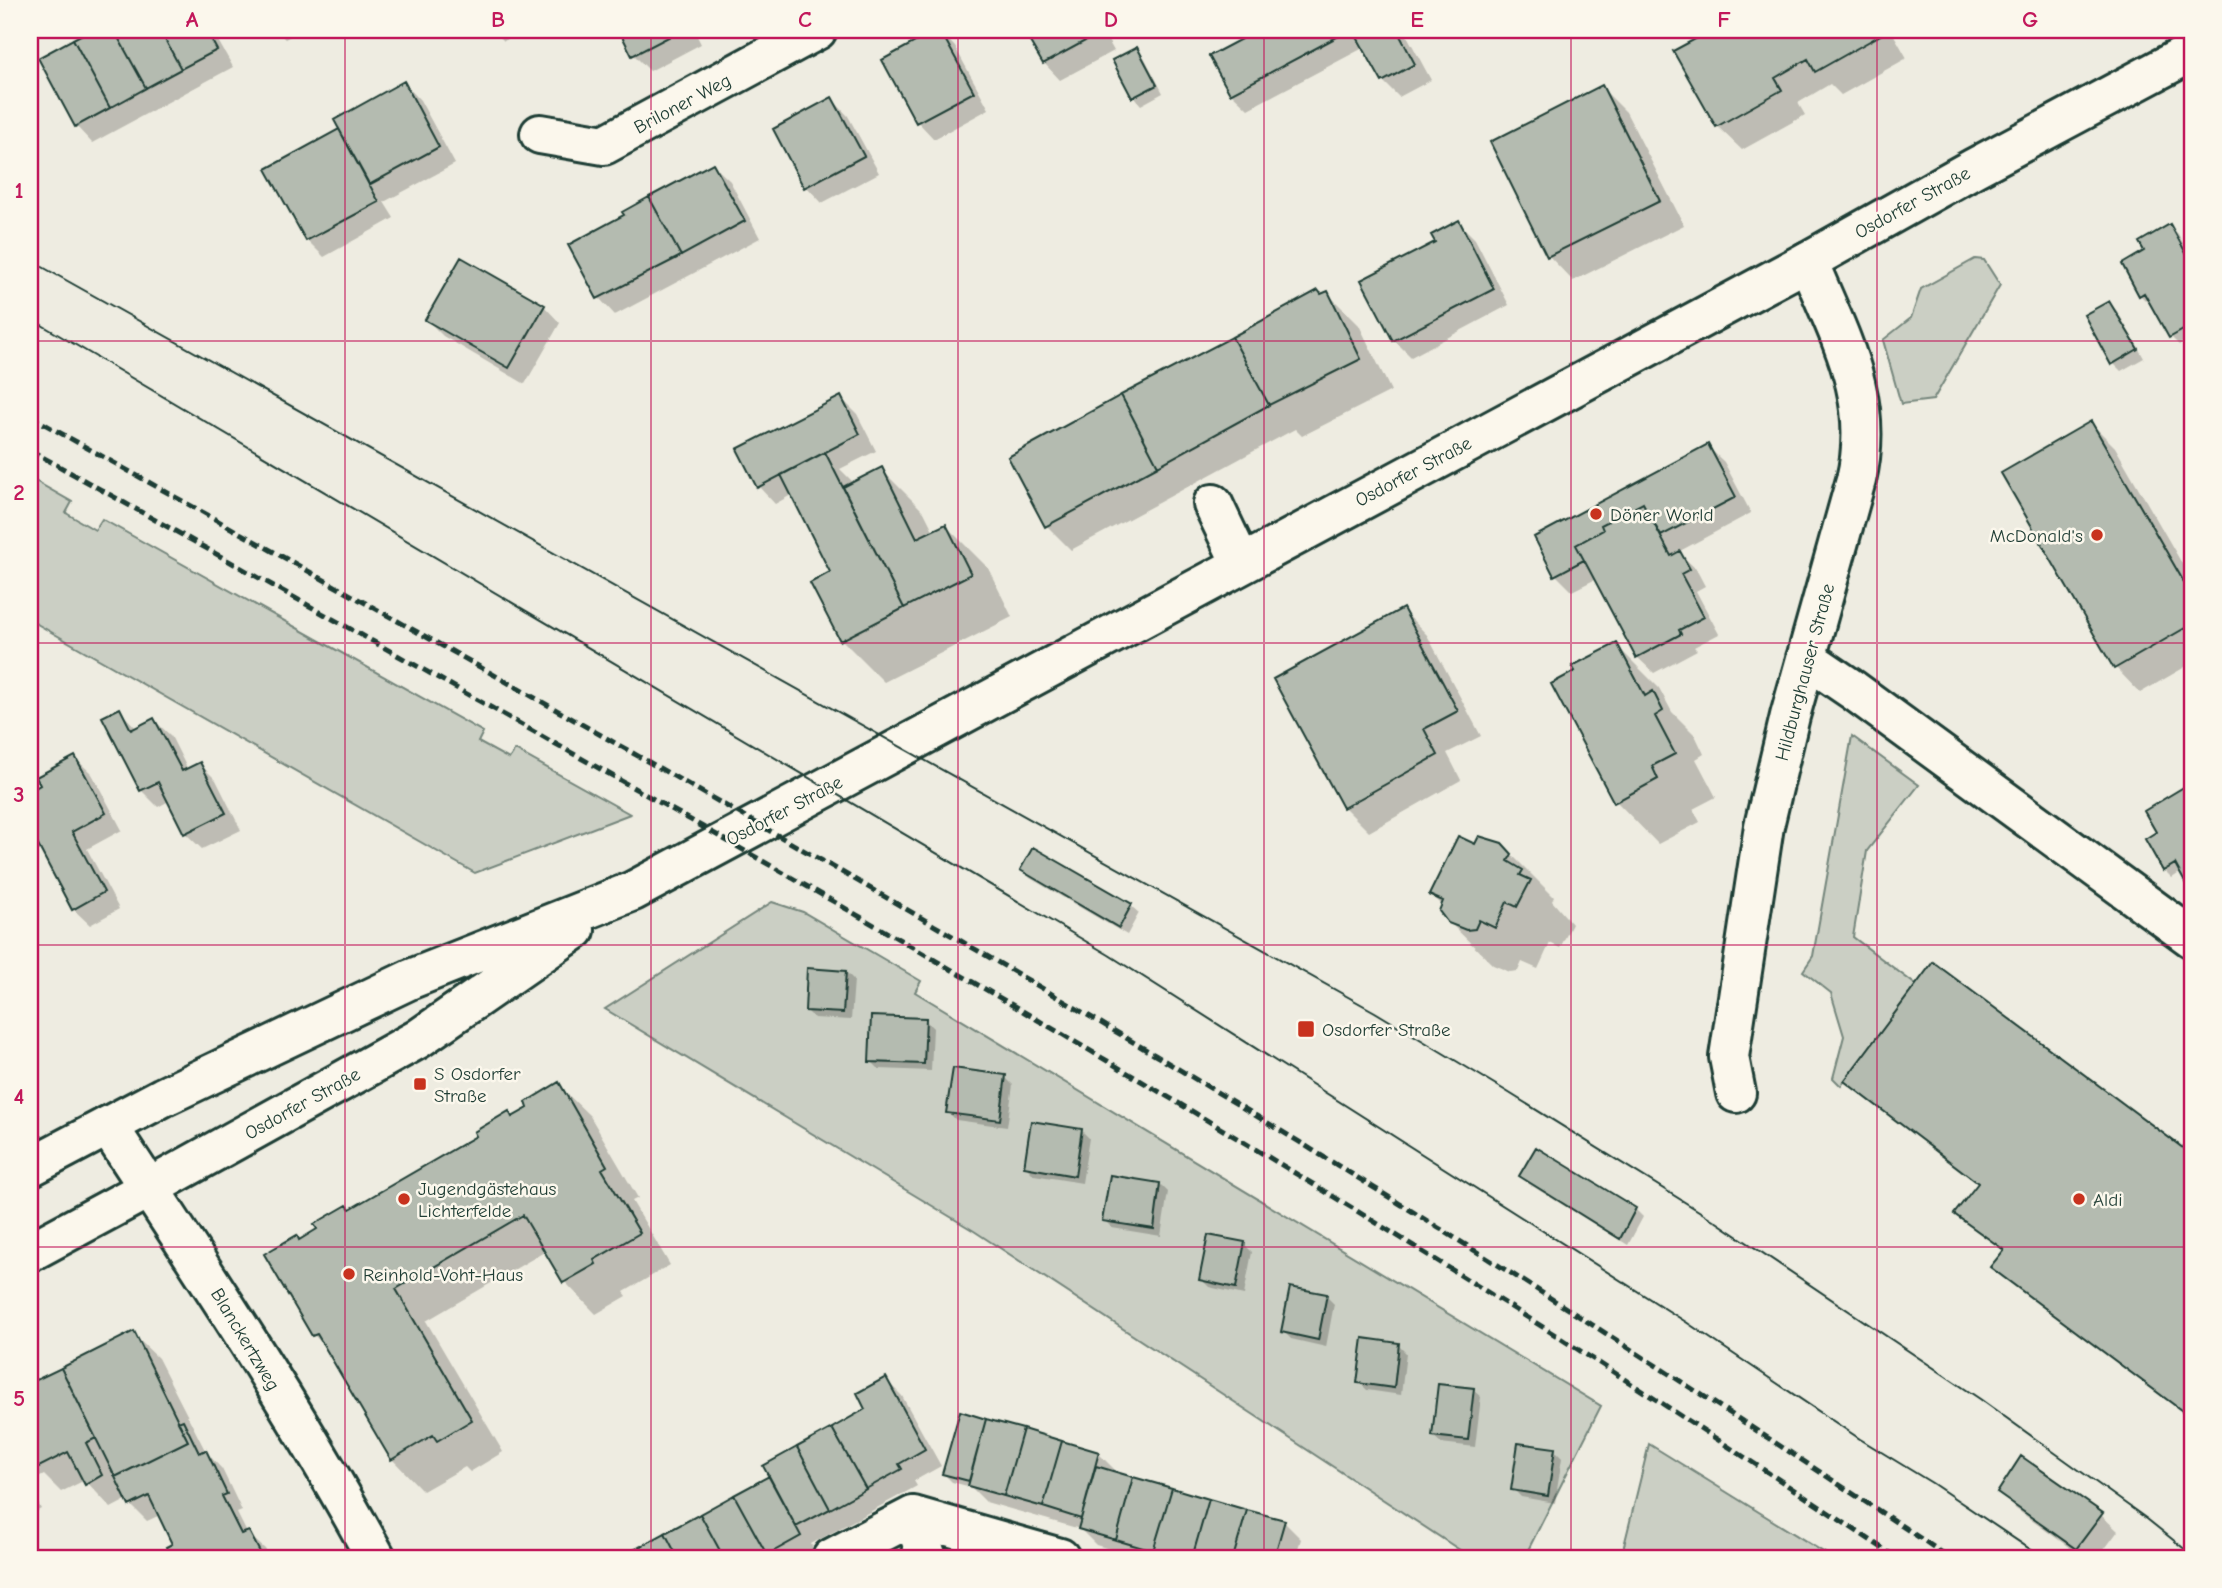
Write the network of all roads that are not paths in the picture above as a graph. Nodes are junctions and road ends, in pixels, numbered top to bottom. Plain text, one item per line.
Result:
1 (817, 30) edge
2 (2192, 52) edge
3 (540, 134) dead end
4 (1808, 261) junction
5 (1213, 504) dead end
6 (1241, 563) junction
7 (1806, 658) junction
8 (633, 891) junction
9 (2192, 938) edge
10 (1736, 1093) dead end
11 (108, 1126) junction
12 (30, 1167) edge
13 (149, 1188) junction
14 (30, 1252) edge
15 (912, 1516) junction
16 (376, 1558) edge
17 (832, 1558) edge
18 (927, 1558) edge
19 (1060, 1558) edge

1 - 3 main road, Briloner Weg
2 - 4 main road, Osdorfer Straße
4 - 6 main road, Osdorfer Straße
4 - 7 main road, Hildburghauser Straße
5 - 6 main road
6 - 8 main road, Osdorfer Straße
7 - 9 main road
7 - 10 main road, Hildburghauser Straße
8 - 11 main road, Osdorfer Straße
8 - 13 main road, Osdorfer Straße
11 - 12 main road, Osdorfer Straße
11 - 13 main road, Blanckertzweg
13 - 14 main road, Osdorfer Straße
13 - 16 main road, Blanckertzweg
15 - 17 main road
15 - 18 main road
15 - 19 main road

